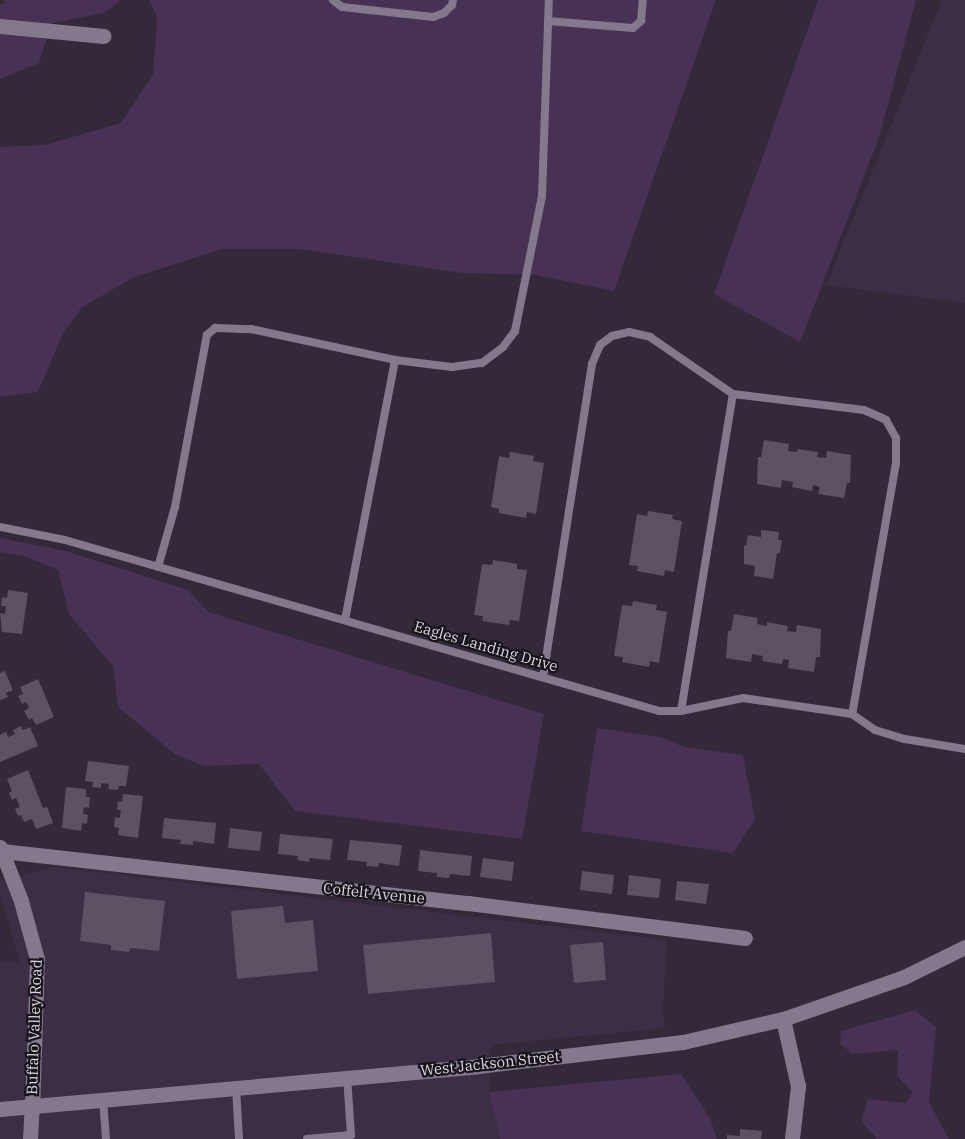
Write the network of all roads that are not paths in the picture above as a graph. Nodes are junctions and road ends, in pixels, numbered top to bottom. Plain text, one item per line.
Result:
1 (333, 0) edge
2 (453, 0) edge
3 (549, 0) edge
4 (643, 0) edge
5 (548, 21) junction
6 (0, 26) edge
7 (104, 36) dead end
8 (395, 360) junction
9 (733, 394) junction
10 (0, 527) edge
11 (158, 567) junction
12 (345, 620) junction
13 (543, 677) junction
14 (681, 711) junction
15 (852, 714) junction
16 (965, 749) edge
17 (1, 849) edge
18 (745, 938) dead end
19 (965, 947) edge
20 (783, 1019) junction
21 (347, 1077) junction
22 (236, 1087) junction
23 (103, 1099) junction
24 (32, 1106) junction
25 (0, 1109) edge
26 (30, 1139) edge
27 (106, 1139) edge
28 (239, 1139) edge
29 (307, 1139) edge
30 (792, 1139) edge

1 - 2 lane
3 - 5 lane
4 - 5 lane
5 - 8 lane
6 - 7 street
8 - 11 lane
8 - 12 lane
9 - 13 lane
9 - 14 lane
9 - 15 lane
10 - 11 lane, Eagles Landing Drive
11 - 12 lane, Eagles Landing Drive
12 - 13 lane, Eagles Landing Drive
13 - 14 lane, Eagles Landing Drive
14 - 15 lane, Eagles Landing Drive
15 - 16 lane, Eagles Landing Drive
17 - 18 street, Coffelt Avenue
17 - 24 street, Buffalo Valley Road
19 - 20 street, West Jackson Street
20 - 21 street, West Jackson Street
20 - 30 street
21 - 22 street, West Jackson Street
21 - 29 lane
22 - 23 street, West Jackson Street
22 - 28 lane
23 - 24 street, West Jackson Street
23 - 27 lane
24 - 25 street, West Jackson Street
24 - 26 street, Buffalo Valley Road

